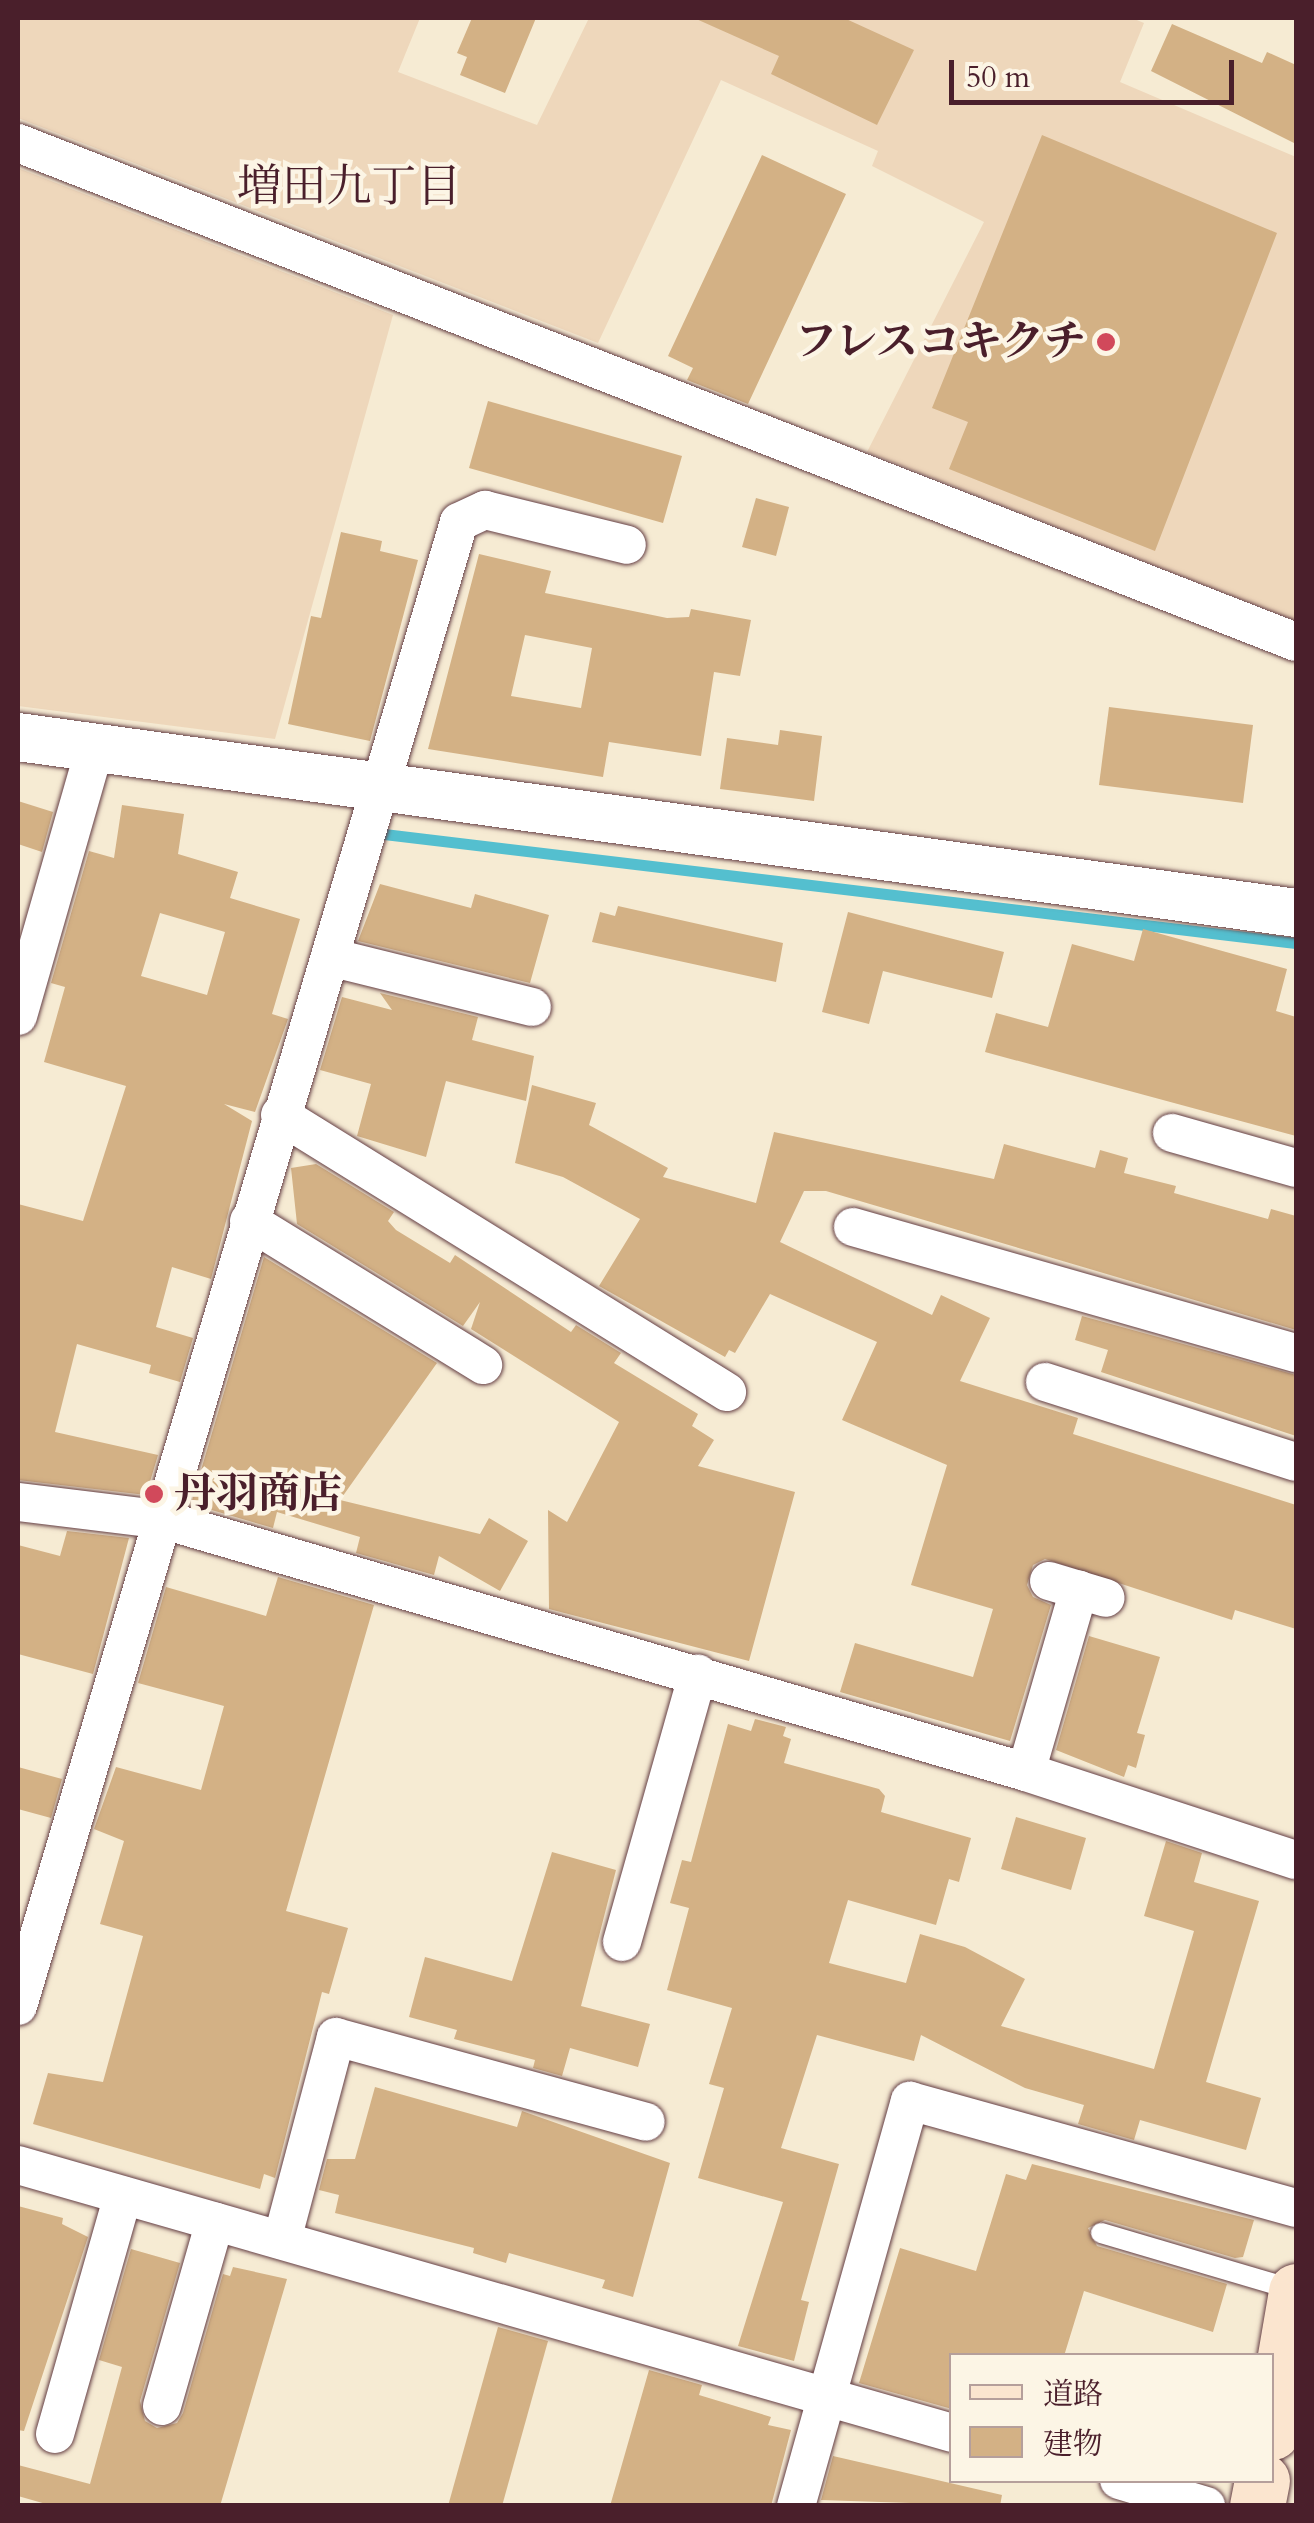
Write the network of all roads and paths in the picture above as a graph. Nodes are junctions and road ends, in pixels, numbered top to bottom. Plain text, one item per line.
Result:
1 (18, 143) edge
2 (627, 545) dead end
3 (1296, 642) edge
4 (18, 737) edge
5 (95, 748) junction
6 (384, 788) junction
7 (1296, 913) edge
8 (330, 957) junction
9 (532, 1007) dead end
10 (18, 1016) edge
11 (280, 1115) junction
12 (1172, 1133) dead end
13 (1296, 1168) edge
14 (249, 1221) junction
15 (853, 1227) dead end
16 (1296, 1353) edge
17 (482, 1366) dead end
18 (1044, 1382) dead end
19 (727, 1392) dead end
20 (1296, 1462) edge
21 (18, 1502) edge
22 (164, 1520) junction
23 (1078, 1590) dead end
24 (698, 1674) junction
25 (1026, 1772) junction
26 (1296, 1860) edge
27 (28, 1923) edge
28 (622, 1942) dead end
29 (18, 2006) edge
30 (646, 2122) dead end
31 (18, 2164) edge
32 (123, 2195) junction
33 (1296, 2208) edge
34 (215, 2222) junction
35 (1101, 2234) dead end
36 (282, 2240) junction
37 (1296, 2291) edge
38 (828, 2397) junction
39 (162, 2406) dead end
40 (1282, 2409) edge
41 (949, 2431) edge
42 (55, 2434) dead end
43 (1128, 2483) edge
44 (796, 2506) edge
45 (1206, 2506) edge

1 - 3 street
2 - 6 street
4 - 5 street
5 - 6 street
5 - 10 street
6 - 7 street
6 - 8 street
8 - 9 street
8 - 11 street
11 - 14 street
11 - 19 street
12 - 13 street
14 - 17 street
14 - 22 street
15 - 16 street
18 - 20 street
21 - 22 street
22 - 24 street
22 - 27 street
23 - 25 street
24 - 25 street
24 - 28 street
25 - 26 street
27 - 29 street
30 - 36 street
31 - 32 street
32 - 34 street
32 - 42 street
33 - 38 street
34 - 36 street
34 - 39 street
35 - 37 lane
36 - 38 street
37 - 40 main road
38 - 41 street
38 - 44 street
43 - 45 street

